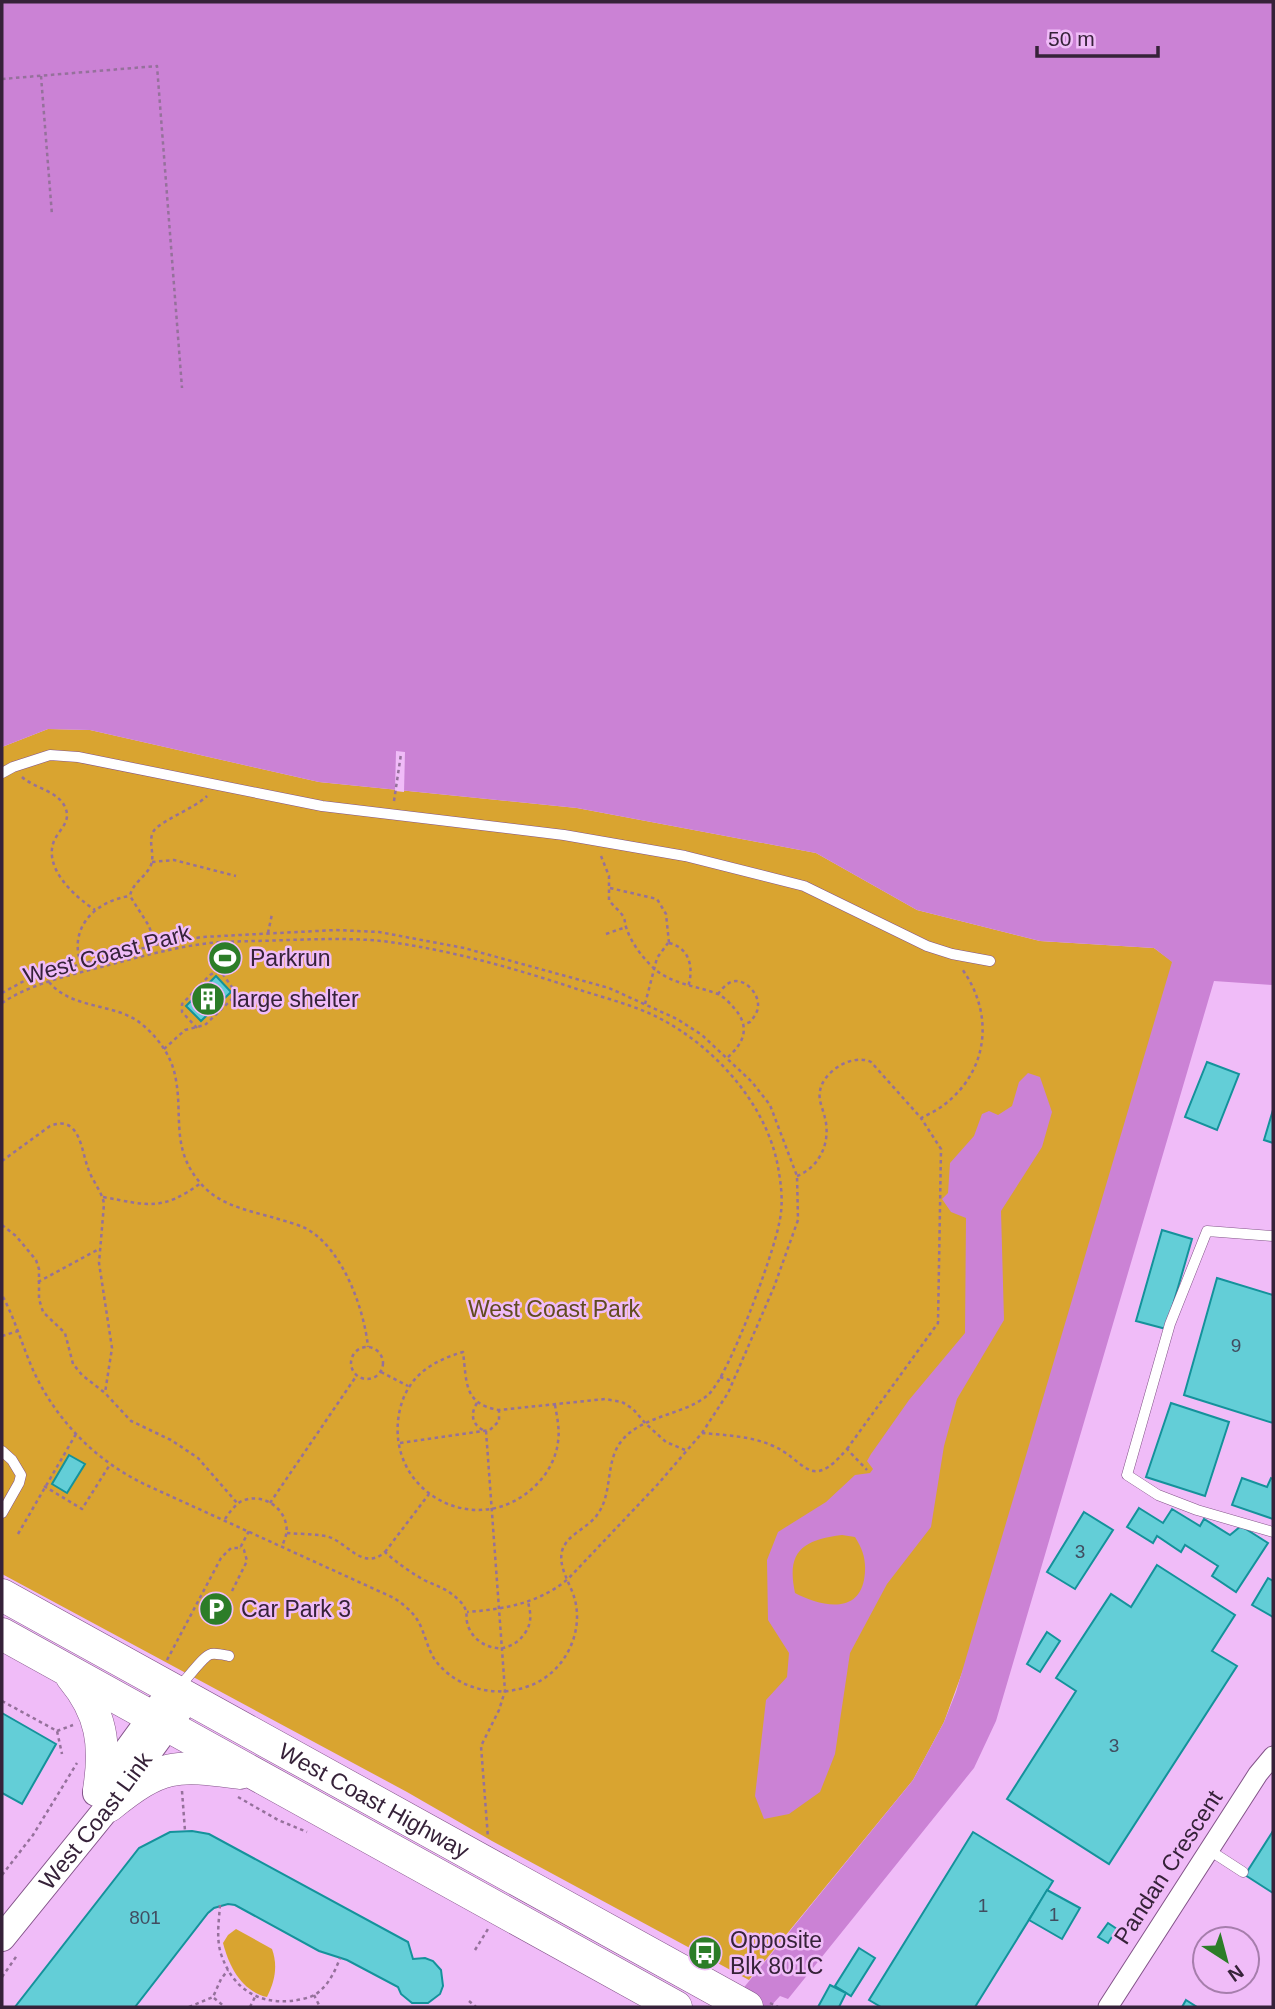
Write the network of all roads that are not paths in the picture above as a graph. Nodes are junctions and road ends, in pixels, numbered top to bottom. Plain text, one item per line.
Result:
1 (2, 773) edge
2 (990, 961) dead end
3 (1273, 1236) edge
4 (2, 1451) edge
5 (2, 1513) edge
6 (1273, 1532) edge
7 (2, 1595) edge
8 (2, 1634) edge
9 (229, 1656) dead end
10 (66, 1670) junction
11 (171, 1690) junction
12 (160, 1723) junction
13 (1273, 1756) edge
14 (258, 1776) junction
15 (104, 1798) junction
16 (1209, 1850) junction
17 (1243, 1872) dead end
18 (2, 1913) edge
19 (10, 1945) edge
20 (737, 2002) edge
21 (676, 2007) edge
22 (1108, 2007) edge

1 - 2 lane
3 - 6 lane
4 - 5 lane
7 - 11 highway, West Coast Highway
8 - 10 highway, West Coast Highway
9 - 11 lane
10 - 12 highway, West Coast Highway
10 - 15 highway
11 - 12 main road, West Coast Link
11 - 20 highway, West Coast Highway
12 - 14 highway, West Coast Highway
12 - 15 main road, West Coast Link
13 - 16 street, Pandan Crescent
14 - 15 highway
14 - 21 highway, West Coast Highway
15 - 18 main road, West Coast Link
15 - 19 main road, West Coast Link
16 - 17 lane
16 - 22 street, Pandan Crescent

